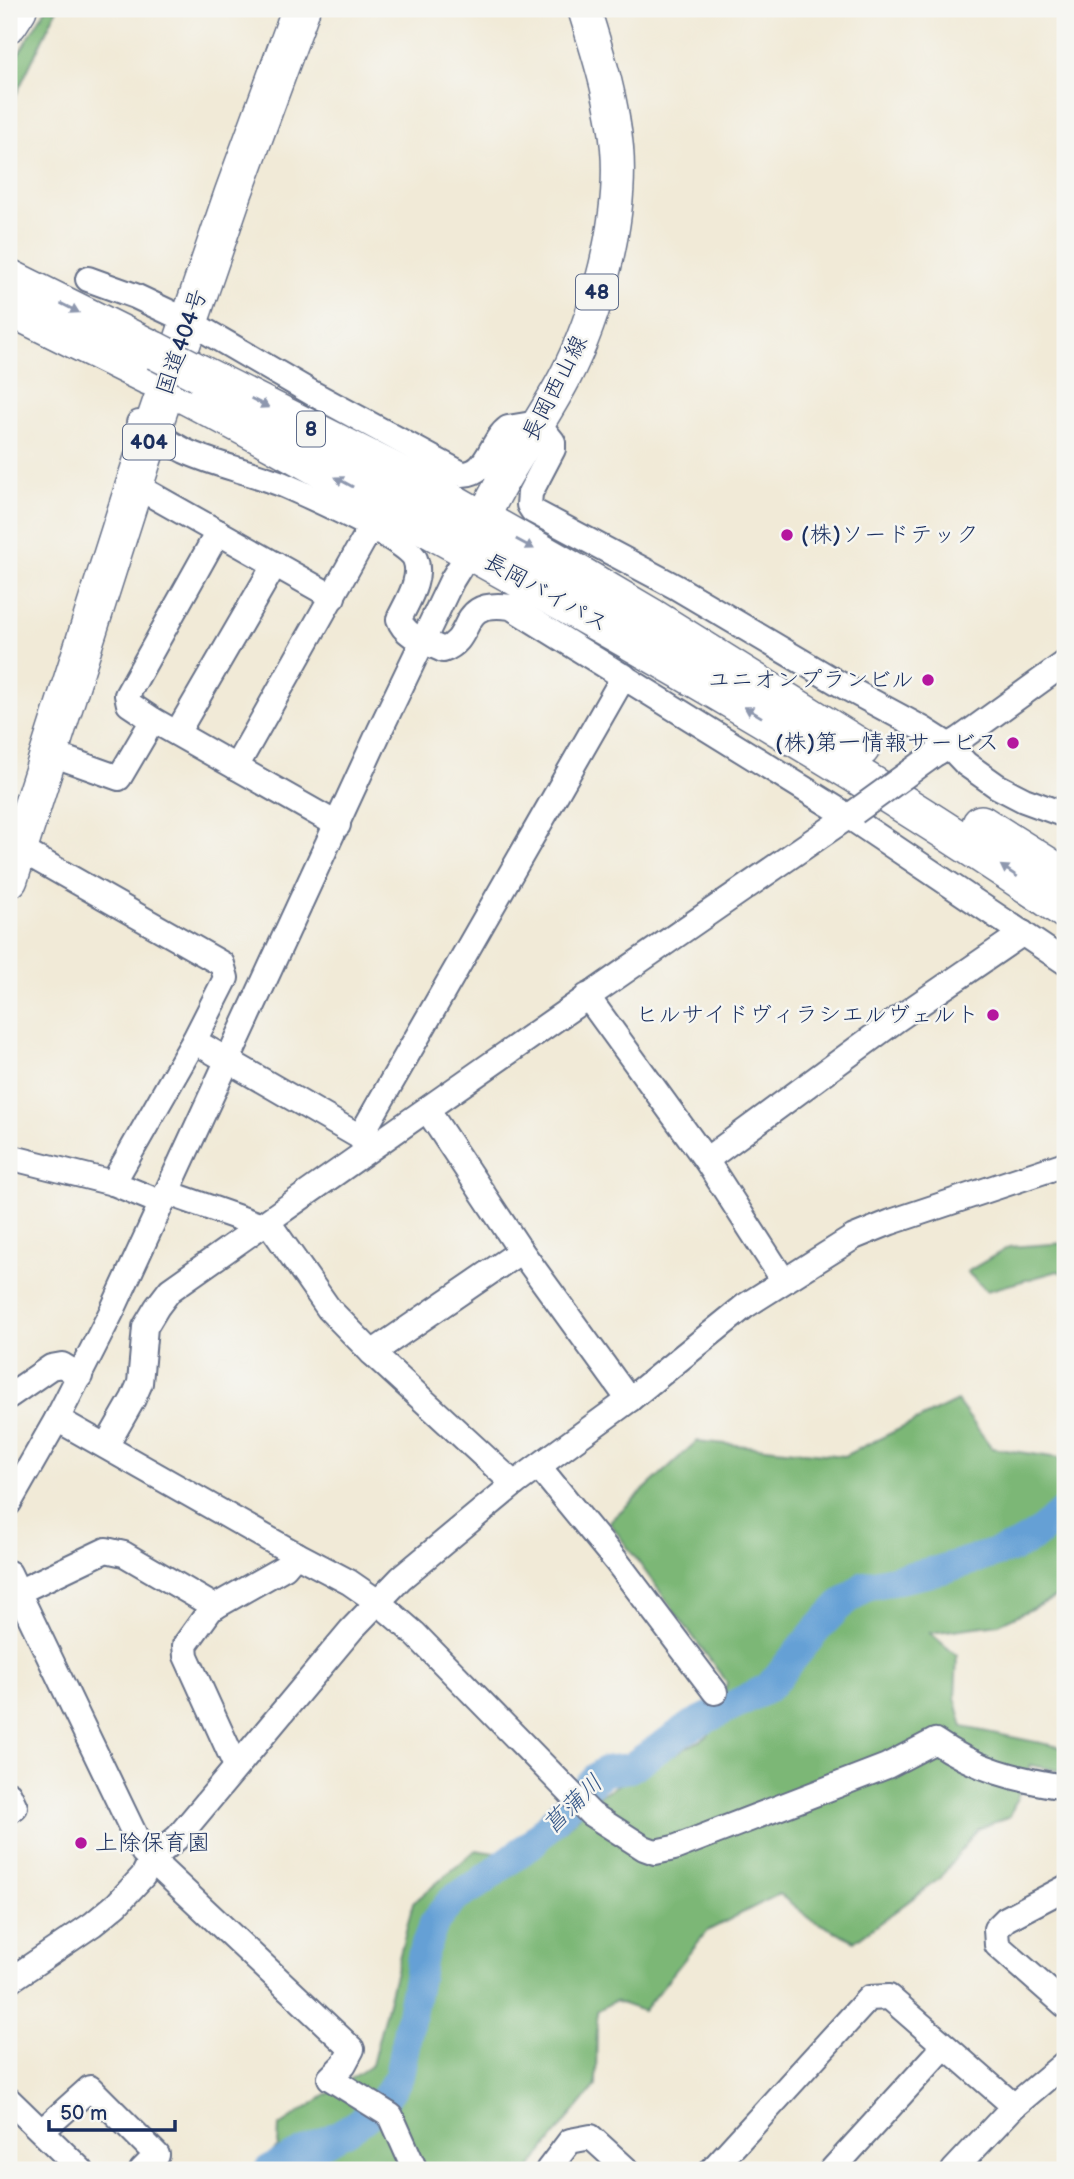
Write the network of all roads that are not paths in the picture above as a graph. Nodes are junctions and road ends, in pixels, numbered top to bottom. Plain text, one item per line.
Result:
1 (18, 9) edge
2 (301, 9) edge
3 (584, 9) edge
4 (9, 23) edge
5 (9, 278) edge
6 (88, 279) dead end
7 (9, 307) edge
8 (190, 322) junction
9 (152, 364) junction
10 (538, 423) junction
11 (145, 426) junction
12 (136, 486) junction
13 (371, 527) junction
14 (218, 532) junction
15 (476, 536) junction
16 (275, 564) junction
17 (333, 597) junction
18 (423, 640) junction
19 (1065, 663) edge
20 (624, 676) junction
21 (153, 720) junction
22 (177, 733) junction
23 (941, 750) junction
24 (49, 753) junction
25 (236, 767) junction
26 (852, 814) junction
27 (1065, 816) edge
28 (338, 825) junction
29 (13, 864) edge
30 (1065, 877) edge
31 (1065, 910) edge
32 (1023, 933) junction
33 (1065, 962) edge
34 (587, 996) junction
35 (194, 1041) junction
36 (228, 1062) junction
37 (428, 1111) junction
38 (364, 1144) junction
39 (9, 1157) edge
40 (706, 1160) junction
41 (1065, 1164) edge
42 (113, 1183) junction
43 (165, 1198) junction
44 (265, 1224) junction
45 (521, 1251) junction
46 (784, 1281) junction
47 (372, 1353) junction
48 (80, 1376) junction
49 (9, 1396) edge
50 (629, 1400) junction
51 (57, 1419) junction
52 (106, 1446) junction
53 (539, 1467) junction
54 (514, 1484) junction
55 (9, 1503) edge
56 (296, 1554) junction
57 (13, 1582) edge
58 (378, 1602) junction
59 (215, 1607) junction
60 (715, 1692) dead end
61 (236, 1766) junction
62 (1065, 1787) edge
63 (9, 1794) edge
64 (9, 1811) edge
65 (151, 1860) junction
66 (1065, 1888) edge
67 (9, 1981) edge
68 (1065, 2005) edge
69 (944, 2047) junction
70 (1065, 2063) edge
71 (9, 2100) edge
72 (1014, 2105) junction
73 (42, 2131) junction
74 (81, 2170) edge
75 (142, 2170) edge
76 (415, 2170) edge
77 (548, 2170) edge
78 (627, 2170) edge
79 (712, 2170) edge
80 (832, 2170) edge
81 (954, 2170) edge

1 - 4 highway
2 - 8 highway, 国道404号 / 404
3 - 10 main road, 長岡西山線 / 48
5 -> 9 highway, 長岡バイパス / 8
6 - 8 street
7 - 9 highway, 長岡バイパス / 8
8 - 10 street
8 - 11 highway, 国道404号 / 404
9 - 15 highway, 長岡バイパス / 8
10 - 15 main road, 長岡西山線 / 48
10 - 23 street
11 - 12 highway, 国道404号 / 404
11 - 13 street
12 - 14 street
12 - 24 highway, 国道404号 / 404
13 - 17 street
13 - 18 street
14 - 16 street
14 - 21 street
15 - 18 street
15 -> 30 highway, 長岡バイパス / 8
31 -> 15 highway, 長岡バイパス / 8
16 - 17 street
16 - 22 street
17 - 25 street
18 - 20 street
18 - 28 street
19 - 23 street
20 - 26 street
20 - 38 street
21 - 22 street
21 - 24 street
22 - 25 street
23 - 26 street, bridge
23 - 27 street
24 - 29 highway, 国道404号 / 404
25 - 28 street
26 - 32 street
26 - 34 street
28 - 36 street
29 - 35 street
32 - 33 street
32 - 40 street
34 - 37 street
34 - 40 street
35 - 36 street
35 - 42 street
36 - 38 street
36 - 43 street
37 - 38 street
37 - 45 street
38 - 44 street
39 - 42 street
40 - 46 street
41 - 46 street
42 - 43 street
43 - 44 street
43 - 48 street
44 - 47 street
44 - 52 street
45 - 47 street
45 - 50 street
46 - 50 street
47 - 54 street
48 - 49 street
48 - 51 street
50 - 53 street
51 - 52 street
51 - 55 street
52 - 56 street
53 - 54 street
53 - 60 street
54 - 58 street
56 - 58 street
56 - 59 street
57 - 59 street
57 - 65 street
58 - 61 street
58 - 62 street
59 - 61 street
61 - 65 street
63 - 64 street
65 - 67 street
65 - 76 street
66 - 68 street
69 - 72 street
69 - 79 street
69 - 80 street
70 - 72 street
71 - 73 street
72 - 81 street
73 - 74 street
73 - 75 street
77 - 78 street

